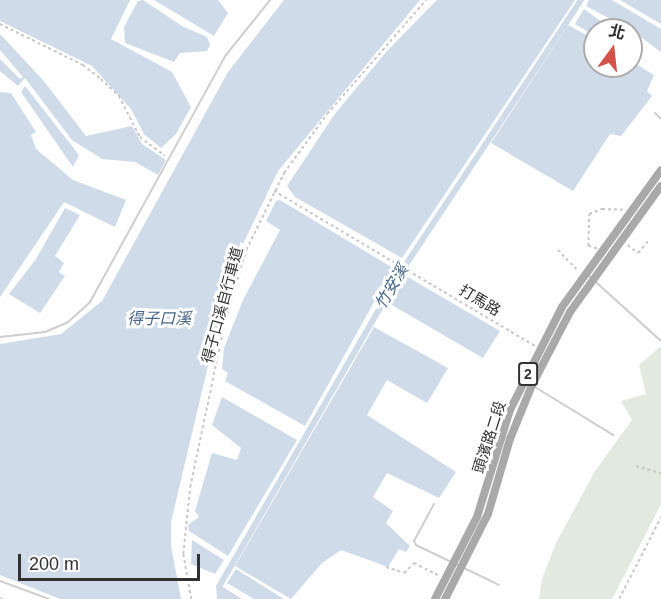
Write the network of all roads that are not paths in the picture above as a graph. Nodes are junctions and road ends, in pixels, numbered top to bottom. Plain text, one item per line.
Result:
1 (270, 0) edge
2 (655, 114) dead end
3 (661, 119) edge
4 (661, 170) edge
5 (661, 186) edge
6 (648, 187) junction
7 (656, 193) junction
8 (583, 273) junction
9 (592, 278) junction
10 (0, 337) edge
11 (661, 341) edge
12 (528, 383) junction
13 (613, 435) dead end
14 (434, 504) dead end
15 (459, 563) junction
16 (0, 581) edge
17 (499, 585) dead end
18 (49, 599) edge
19 (435, 599) edge
20 (445, 599) edge

1 - 10 lane
2 - 3 lane
4 - 6 main road, 頭濱路二段 / 2
5 - 7 main road, 頭濱路二段 / 2
6 - 7 main road
6 - 8 main road, 頭濱路二段 / 2
7 - 9 main road, 頭濱路二段 / 2
8 - 9 lane
8 - 12 main road, 頭濱路二段 / 2
9 - 11 lane
9 - 12 main road, 頭濱路二段 / 2
12 - 13 lane
12 - 15 main road, 頭濱路二段 / 2
14 - 15 lane
15 - 17 lane
15 - 19 main road, 頭濱路二段 / 2
15 - 20 main road, 頭濱路二段 / 2
16 - 18 lane

